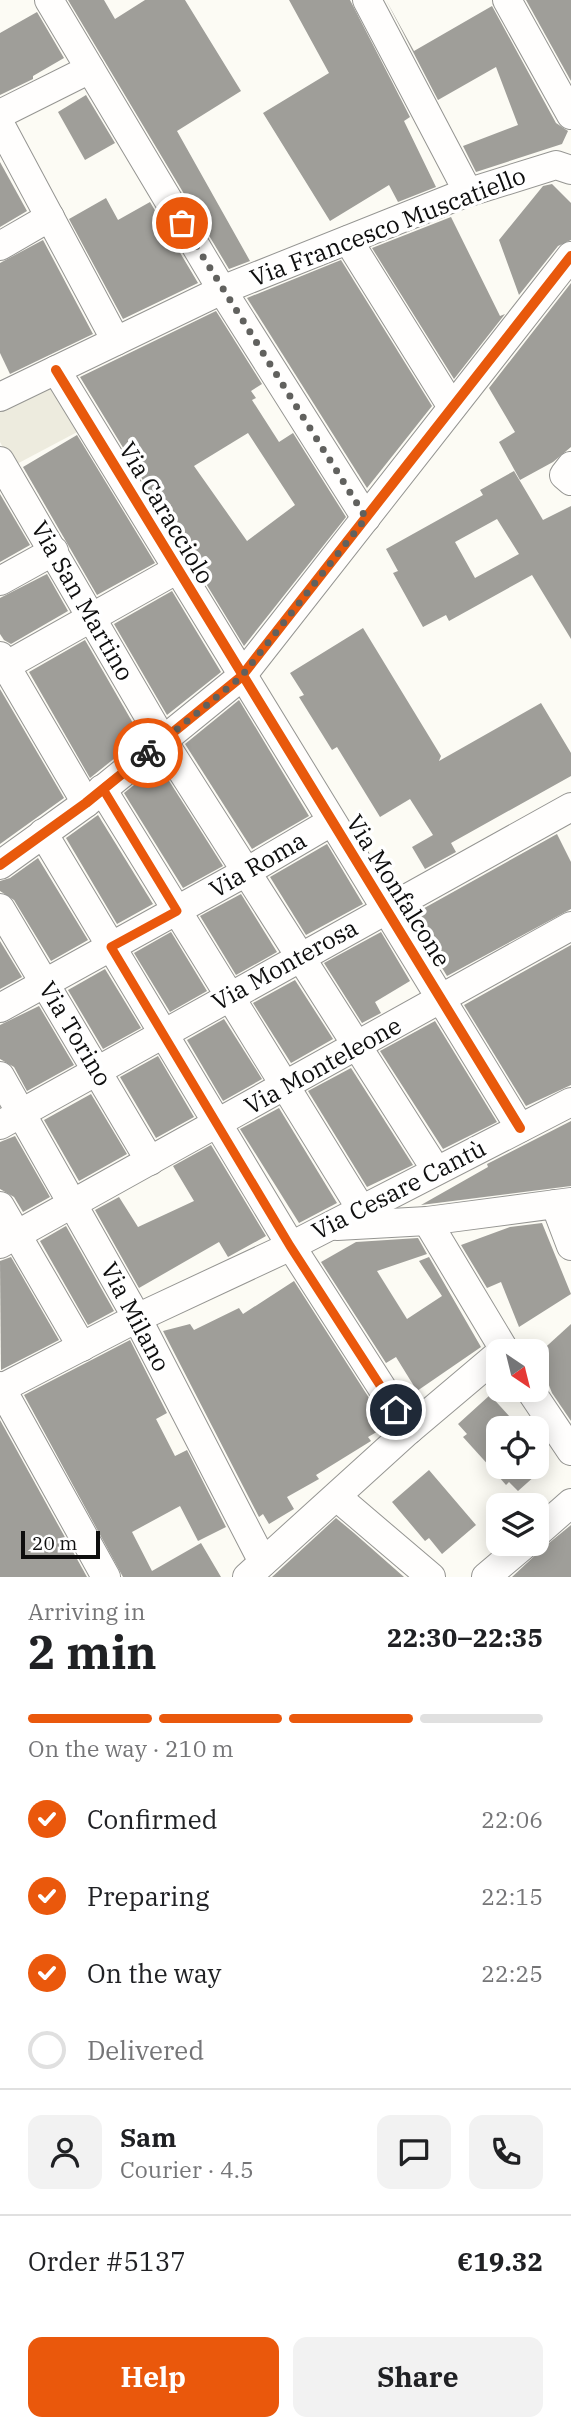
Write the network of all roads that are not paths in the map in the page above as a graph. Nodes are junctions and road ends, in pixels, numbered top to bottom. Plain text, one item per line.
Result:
1 (49, 0) edge
2 (367, 0) edge
3 (507, 0) edge
4 (90, 69) junction
5 (0, 114) edge
6 (571, 115) edge
7 (0, 124) edge
8 (571, 170) edge
9 (468, 192) junction
10 (50, 217) junction
11 (348, 240) junction
12 (0, 246) edge
13 (571, 256) edge
14 (222, 290) junction
15 (116, 341) junction
16 (56, 370) junction
17 (3, 389) edge
18 (452, 407) junction
19 (0, 460) edge
20 (571, 466) edge
21 (571, 481) edge
22 (366, 518) junction
23 (54, 551) junction
24 (176, 570) junction
25 (0, 581) edge
26 (92, 618) junction
27 (2, 664) edge
28 (241, 677) junction
29 (163, 741) junction
30 (94, 796) junction
31 (567, 818) edge
32 (331, 822) junction
33 (43, 834) junction
34 (0, 865) edge
35 (246, 872) junction
36 (0, 908) edge
37 (384, 909) junction
38 (177, 911) junction
39 (571, 926) edge
40 (111, 947) junction
41 (300, 957) junction
42 (44, 984) junction
43 (230, 996) junction
44 (440, 999) junction
45 (0, 1008) edge
46 (163, 1033) junction
47 (358, 1047) junction
48 (98, 1070) junction
49 (0, 1076) edge
50 (286, 1086) junction
51 (571, 1102) edge
52 (10, 1119) edge
53 (217, 1124) junction
54 (520, 1128) junction
55 (150, 1161) junction
56 (436, 1170) junction
57 (563, 1203) edge
58 (73, 1204) junction
59 (0, 1206) edge
60 (361, 1209) junction
61 (427, 1221) junction
62 (328, 1226) junction
63 (8, 1239) edge
64 (290, 1246) junction
65 (571, 1246) edge
66 (137, 1318) junction
67 (495, 1339) edge
68 (82, 1348) junction
69 (486, 1365) edge
70 (1, 1388) edge
71 (538, 1402) edge
72 (409, 1430) junction
73 (571, 1451) edge
74 (337, 1497) junction
75 (571, 1503) edge
76 (549, 1522) edge
77 (511, 1556) edge
78 (255, 1569) edge
79 (106, 1577) edge
80 (431, 1577) edge
81 (486, 1577) edge

1 - 4 street
2 - 9 street
3 - 6 street
4 - 5 street
4 - 14 street
7 - 10 street
8 - 9 street, Via Francesco Muscatiello
9 - 11 street, Via Francesco Muscatiello
10 - 12 street
10 - 15 street
11 - 14 street, Via Francesco Muscatiello
11 - 18 street
13 - 18 street
14 - 15 street, Via Francesco Muscatiello
14 - 22 street
15 - 16 street, Via Francesco Muscatiello
16 - 17 street, Via Francesco Muscatiello
16 - 24 street, Via Caracciolo
18 - 22 street
19 - 23 street, Via San Martino
20 - 21 street
22 - 28 street
23 - 25 street
23 - 26 street, Via San Martino
24 - 26 street
24 - 28 street, Via Caracciolo
26 - 27 street
26 - 29 street, Via San Martino
27 - 30 street
28 - 29 street
28 - 32 street, Via Monfalcone
29 - 30 street
29 - 35 street, Via San Martino
30 - 33 street
30 - 38 street
31 - 37 street, Via Monterosa
32 - 35 street, Via Roma
32 - 37 street, Via Monfalcone
33 - 34 street
33 - 40 street
35 - 38 street, Via Roma
35 - 41 street, Via San Martino
36 - 42 street, Via Torino
37 - 41 street, Via Monterosa
37 - 44 street, Via Monfalcone
38 - 40 street, Via Roma
38 - 43 street
39 - 44 street, Via Monteleone
40 - 42 street, Via Roma
40 - 46 street
41 - 43 street, Via Monterosa
41 - 47 street, Via San Martino
42 - 45 street, Via Roma
42 - 48 street, Via Torino
43 - 46 street, Via Monterosa
43 - 50 street
44 - 47 street, Via Monteleone
44 - 54 street, Via Monfalcone
46 - 48 street, Via Monterosa
46 - 53 street
47 - 50 street, Via Monteleone
47 - 56 street, Via San Martino
48 - 52 street, Via Monterosa
48 - 55 street, Via Torino
49 - 52 street, Via Milano
50 - 53 street, Via Monteleone
50 - 60 street
51 - 54 street, Via Cesare Cantù
52 - 58 street, Via Milano
53 - 55 street, Via Monteleone
53 - 64 street
54 - 56 street, Via Cesare Cantù
55 - 58 street, Via Monteleone
56 - 60 street, Via Cesare Cantù
57 - 61 street
57 - 65 street
58 - 63 street, Via Monteleone
58 - 66 street, Via Milano
59 - 63 street
60 - 62 street, Via Cesare Cantù
61 - 62 street
61 - 67 street
62 - 64 street, Via Cesare Cantù
63 - 68 street
64 - 66 street, Via Cesare Cantù
64 - 72 street
66 - 68 street, Via Cesare Cantù
66 - 78 street, Via Milano
68 - 70 street, Via Cesare Cantù
69 - 72 street
70 - 79 street
71 - 73 street
72 - 74 street
74 - 78 street
74 - 80 street
75 - 76 street
77 - 81 street

